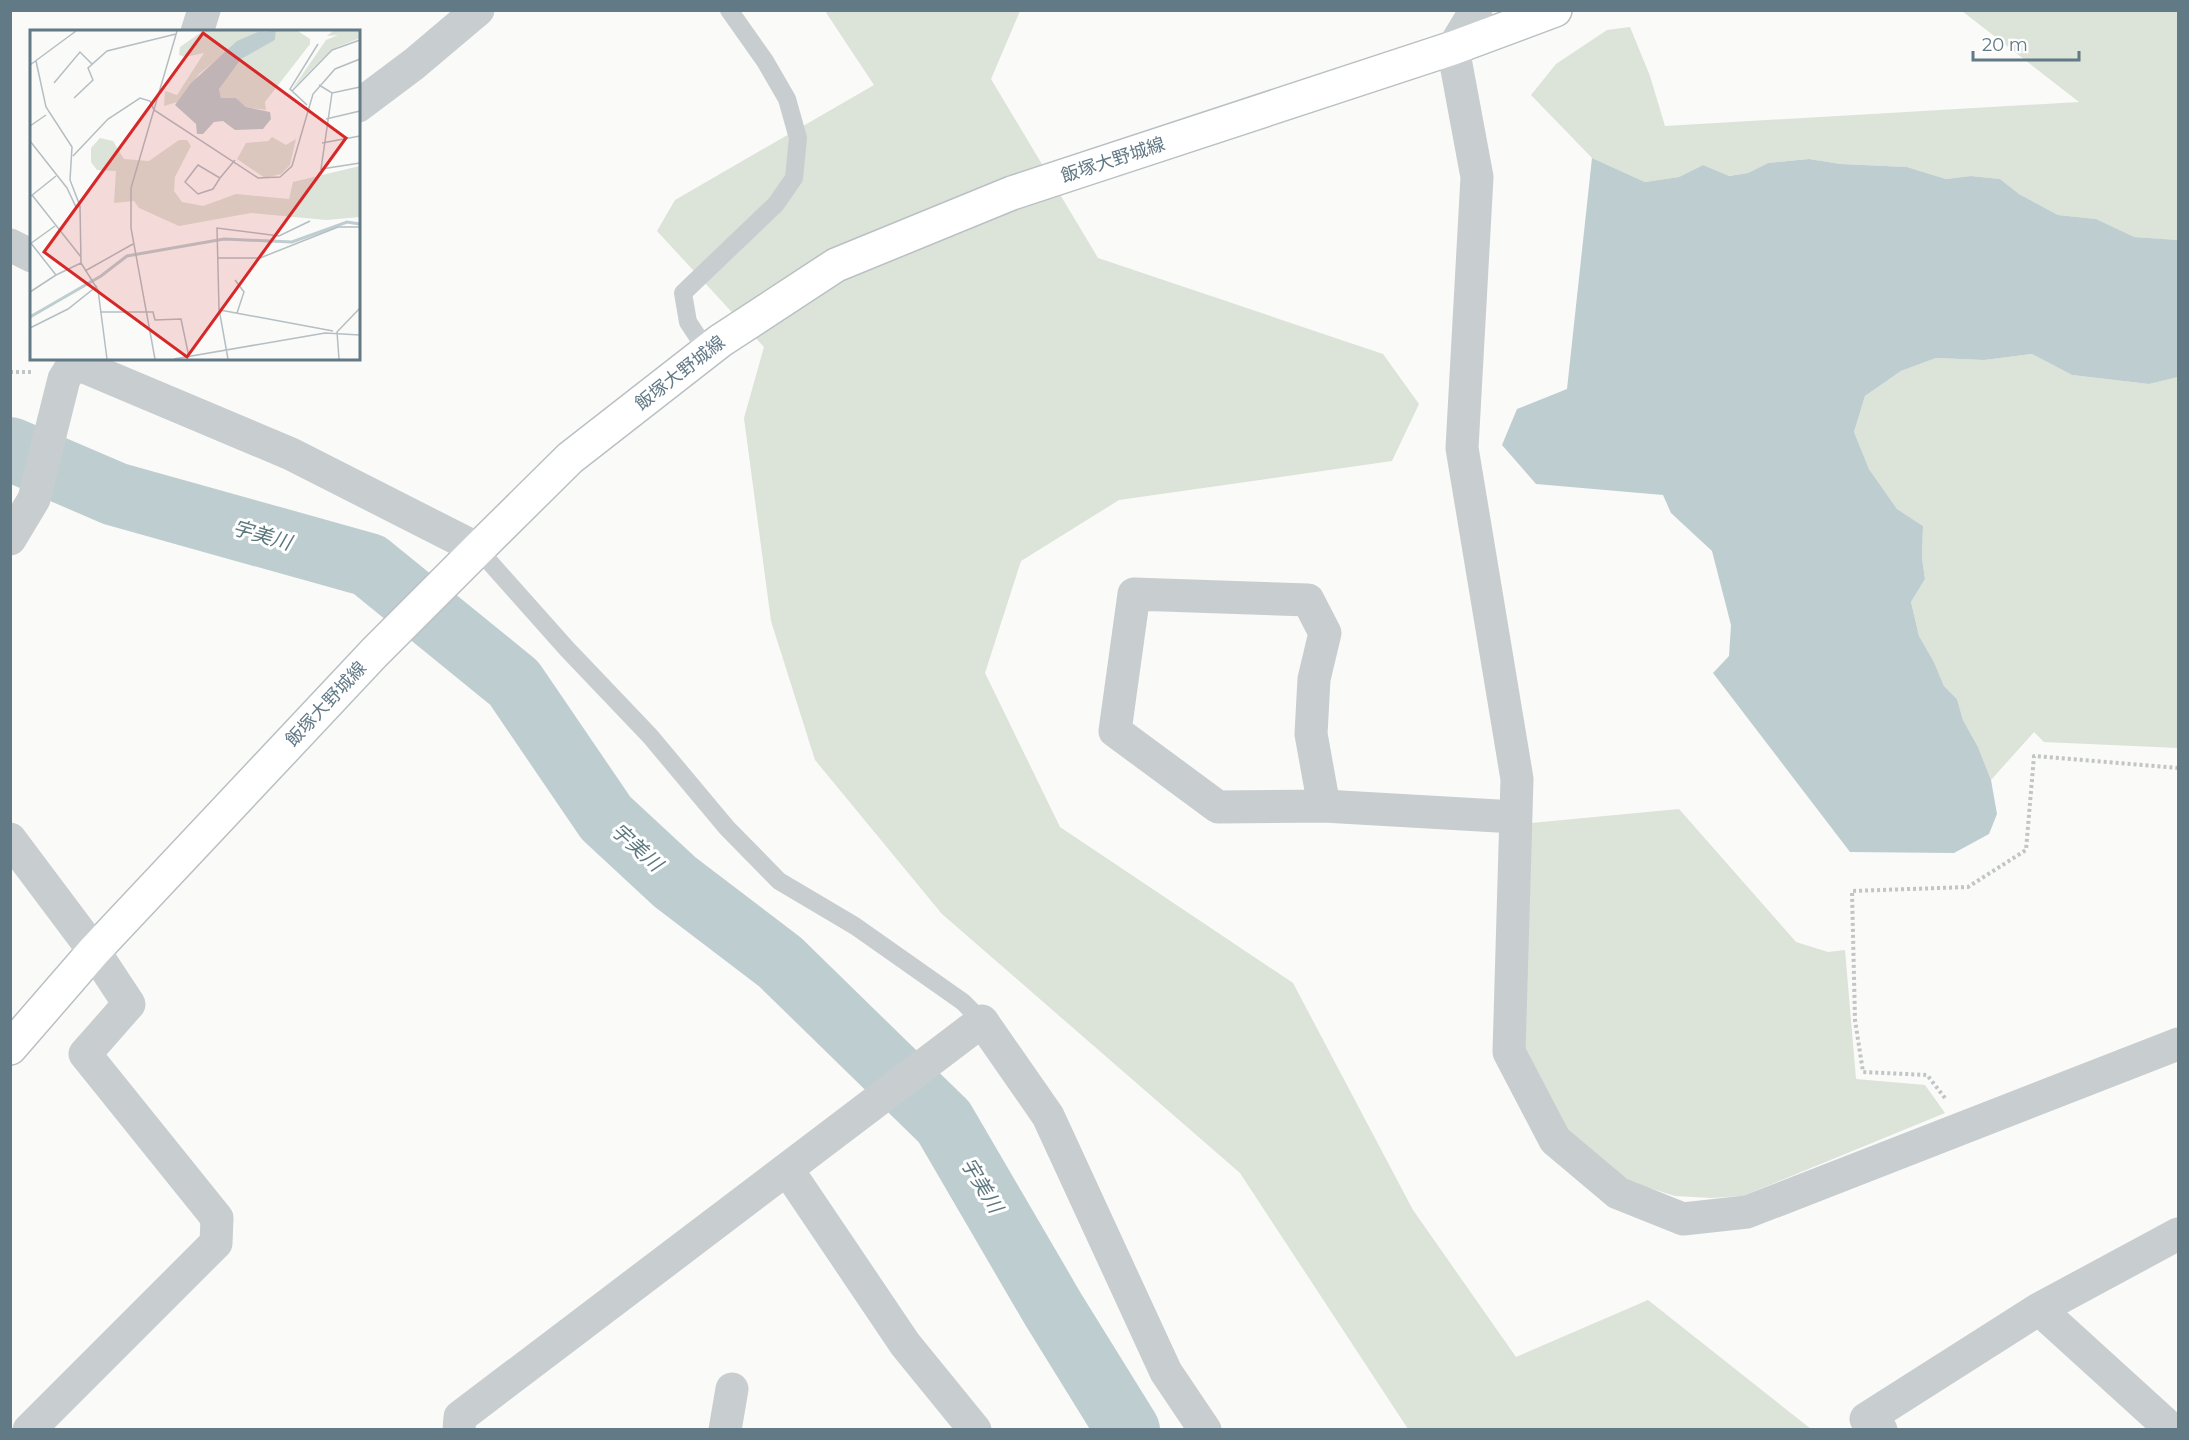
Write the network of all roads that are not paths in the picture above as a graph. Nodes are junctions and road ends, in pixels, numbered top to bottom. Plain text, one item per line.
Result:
1 (204, 10) edge
2 (729, 10) edge
3 (1476, 10) edge
4 (1555, 10) edge
5 (469, 13) edge
6 (198, 30) edge
7 (1453, 48) junction
8 (360, 104) edge
9 (10, 245) edge
10 (30, 255) edge
11 (707, 351) junction
12 (72, 367) edge
13 (24, 504) edge
14 (10, 539) edge
15 (468, 559) junction
16 (1324, 806) junction
17 (1515, 817) junction
18 (10, 839) edge
19 (94, 951) junction
20 (982, 1021) junction
21 (2178, 1044) edge
22 (10, 1048) edge
23 (787, 1169) junction
24 (2178, 1234) edge
25 (2039, 1309) junction
26 (732, 1389) dead end
27 (29, 1430) edge
28 (459, 1430) edge
29 (725, 1430) edge
30 (975, 1430) edge
31 (1205, 1430) edge
32 (1881, 1430) edge
33 (2172, 1430) edge

1 - 6 street
2 - 11 lane
3 - 7 street
4 - 7 main road, 飯塚大野城線
5 - 8 street
7 - 11 main road, 飯塚大野城線
7 - 17 street
9 - 10 street
11 - 15 main road, 飯塚大野城線
12 - 13 street
12 - 15 street
13 - 14 street
15 - 19 main road, 飯塚大野城線
15 - 20 lane
16 - 16 street
16 - 17 street
17 - 21 street
18 - 19 street
19 - 22 main road, 飯塚大野城線
19 - 27 street
20 - 23 street
20 - 31 street
23 - 28 street
23 - 30 street
24 - 25 street
25 - 32 street
25 - 33 street
26 - 29 street

